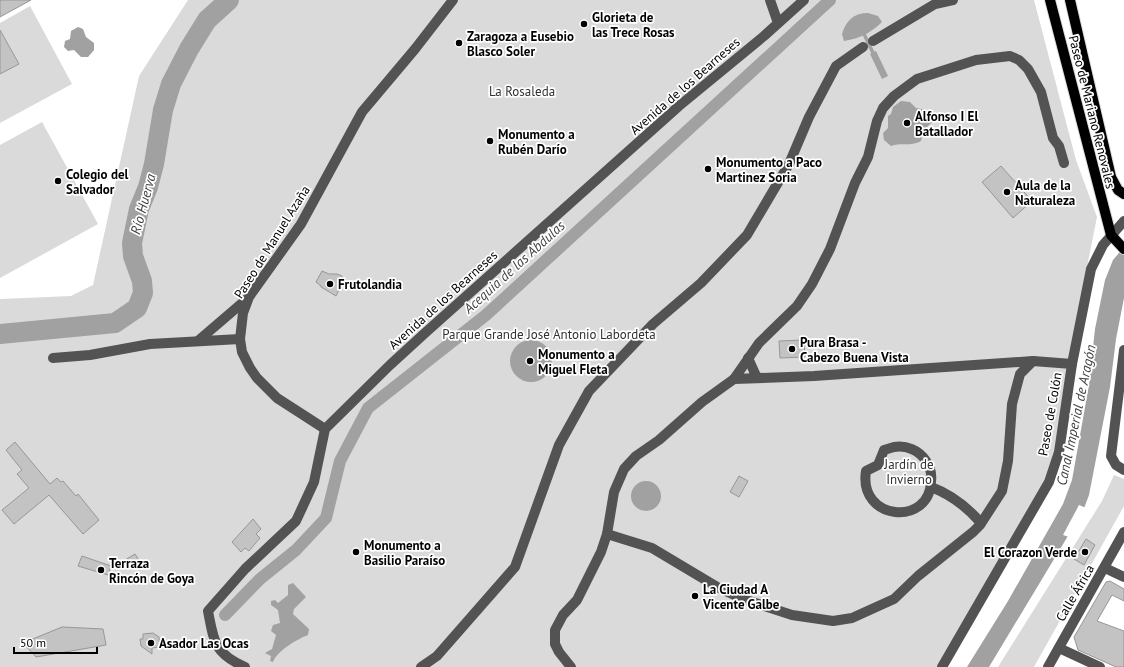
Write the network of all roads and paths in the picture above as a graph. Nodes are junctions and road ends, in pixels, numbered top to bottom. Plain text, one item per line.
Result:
1 (453, 0) edge
2 (770, 0) edge
3 (804, 0) edge
4 (953, 0) edge
5 (1050, 0) edge
6 (1070, 0) edge
7 (778, 23) junction
8 (873, 41) dead end
9 (864, 47) dead end
10 (1064, 163) dead end
11 (1124, 194) edge
12 (1124, 221) edge
13 (1117, 242) edge
14 (249, 297) junction
15 (240, 339) junction
16 (198, 340) junction
17 (1124, 350) edge
18 (53, 358) dead end
19 (748, 358) junction
20 (1032, 361) junction
21 (1072, 364) junction
22 (757, 378) junction
23 (734, 379) junction
24 (325, 429) junction
25 (894, 436) dead end
26 (886, 448) junction
27 (1124, 470) edge
28 (931, 487) junction
29 (981, 523) junction
30 (1124, 532) edge
31 (607, 534) junction
32 (1105, 568) junction
33 (1124, 577) edge
34 (1059, 648) junction
35 (437, 656) junction
36 (245, 667) edge
37 (421, 667) edge
38 (438, 667) edge
39 (571, 667) edge
40 (942, 667) edge
41 (1048, 667) edge
42 (1100, 667) edge

1 - 14 street, Paseo de Manuel Azaña
2 - 7 street
3 - 7 street, Avenida de los Bearneses
4 - 8 street
5 - 13 main road, Paseo de Mariano Renovales
6 - 11 main road, Paseo de Mariano Renovales
7 - 24 street, Avenida de los Bearneses
9 - 35 street
10 - 19 street
12 - 13 street, Paseo de Colón
13 - 21 street, Paseo de Colón
14 - 15 street, Paseo de Manuel Azaña
14 - 16 street
15 - 16 street
15 - 24 street, Paseo de Manuel Azaña
16 - 18 street
17 - 27 street
19 - 22 street
19 - 23 street
20 - 21 street
20 - 22 street
20 - 29 street
21 - 40 street, Paseo de Colón
22 - 23 street
23 - 31 street
24 - 36 street
25 - 26 street
26 - 28 street
26 - 28 street
28 - 29 street
29 - 31 street
30 - 32 street, Calle África
31 - 39 street
32 - 33 street
32 - 34 street, Calle África
34 - 41 street, Calle África
34 - 42 street
35 - 37 street
35 - 38 street

